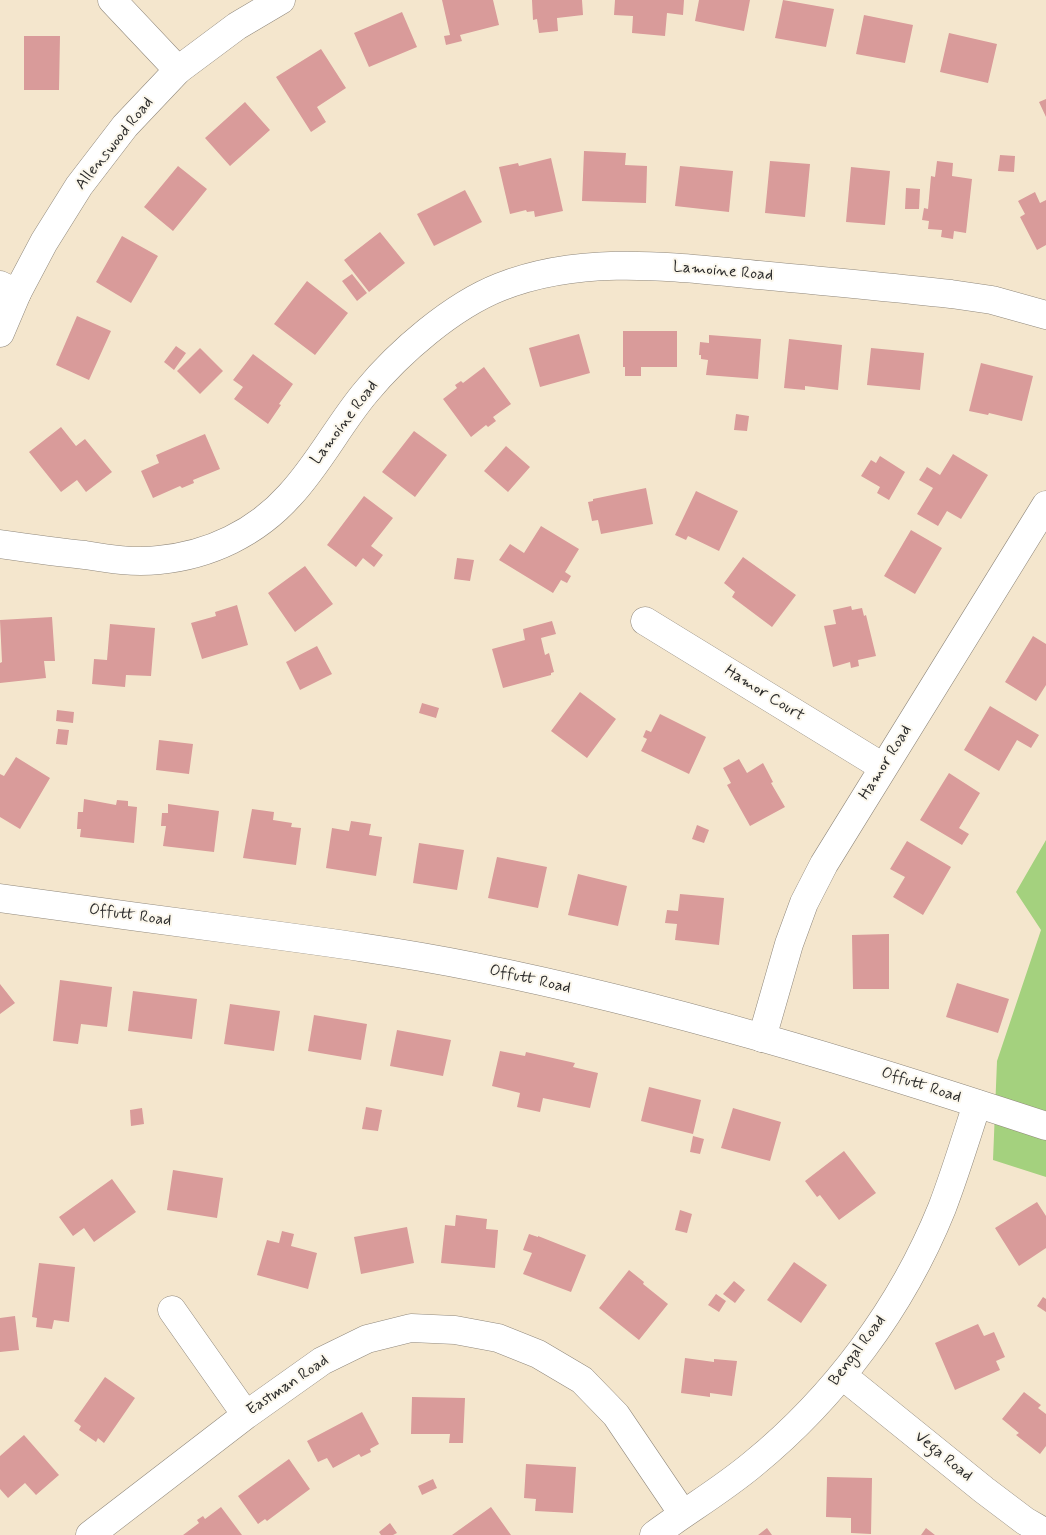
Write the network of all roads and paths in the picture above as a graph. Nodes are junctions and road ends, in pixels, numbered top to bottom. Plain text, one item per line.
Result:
1 (112, 0) edge
2 (281, 0) edge
3 (178, 70) junction
4 (9, 289) edge
5 (1046, 314) edge
6 (0, 333) edge
7 (1046, 505) edge
8 (0, 544) edge
9 (645, 621) dead end
10 (883, 767) junction
11 (0, 898) edge
12 (762, 1038) junction
13 (977, 1104) junction
14 (1046, 1126) edge
15 (172, 1310) dead end
16 (843, 1376) junction
17 (246, 1415) junction
18 (683, 1514) junction
19 (1046, 1533) edge
20 (90, 1535) edge
21 (654, 1535) edge

1 - 3 street
2 - 3 street, Allenswood Road
3 - 4 street, Allenswood Road
4 - 6 street, Allenswood Road
5 - 8 street, Lamoine Road
7 - 10 street, Hamor Road
9 - 10 street, Hamor Court
10 - 12 street, Hamor Road
11 - 12 street, Offutt Road
12 - 13 street, Offutt Road
13 - 14 street, Offutt Road
13 - 16 street, Bengal Road
15 - 17 street
16 - 18 street, Bengal Road
16 - 19 street, Vega Road
17 - 18 street, Eastman Road
17 - 20 street, Eastman Road
18 - 21 street, Bengal Road

